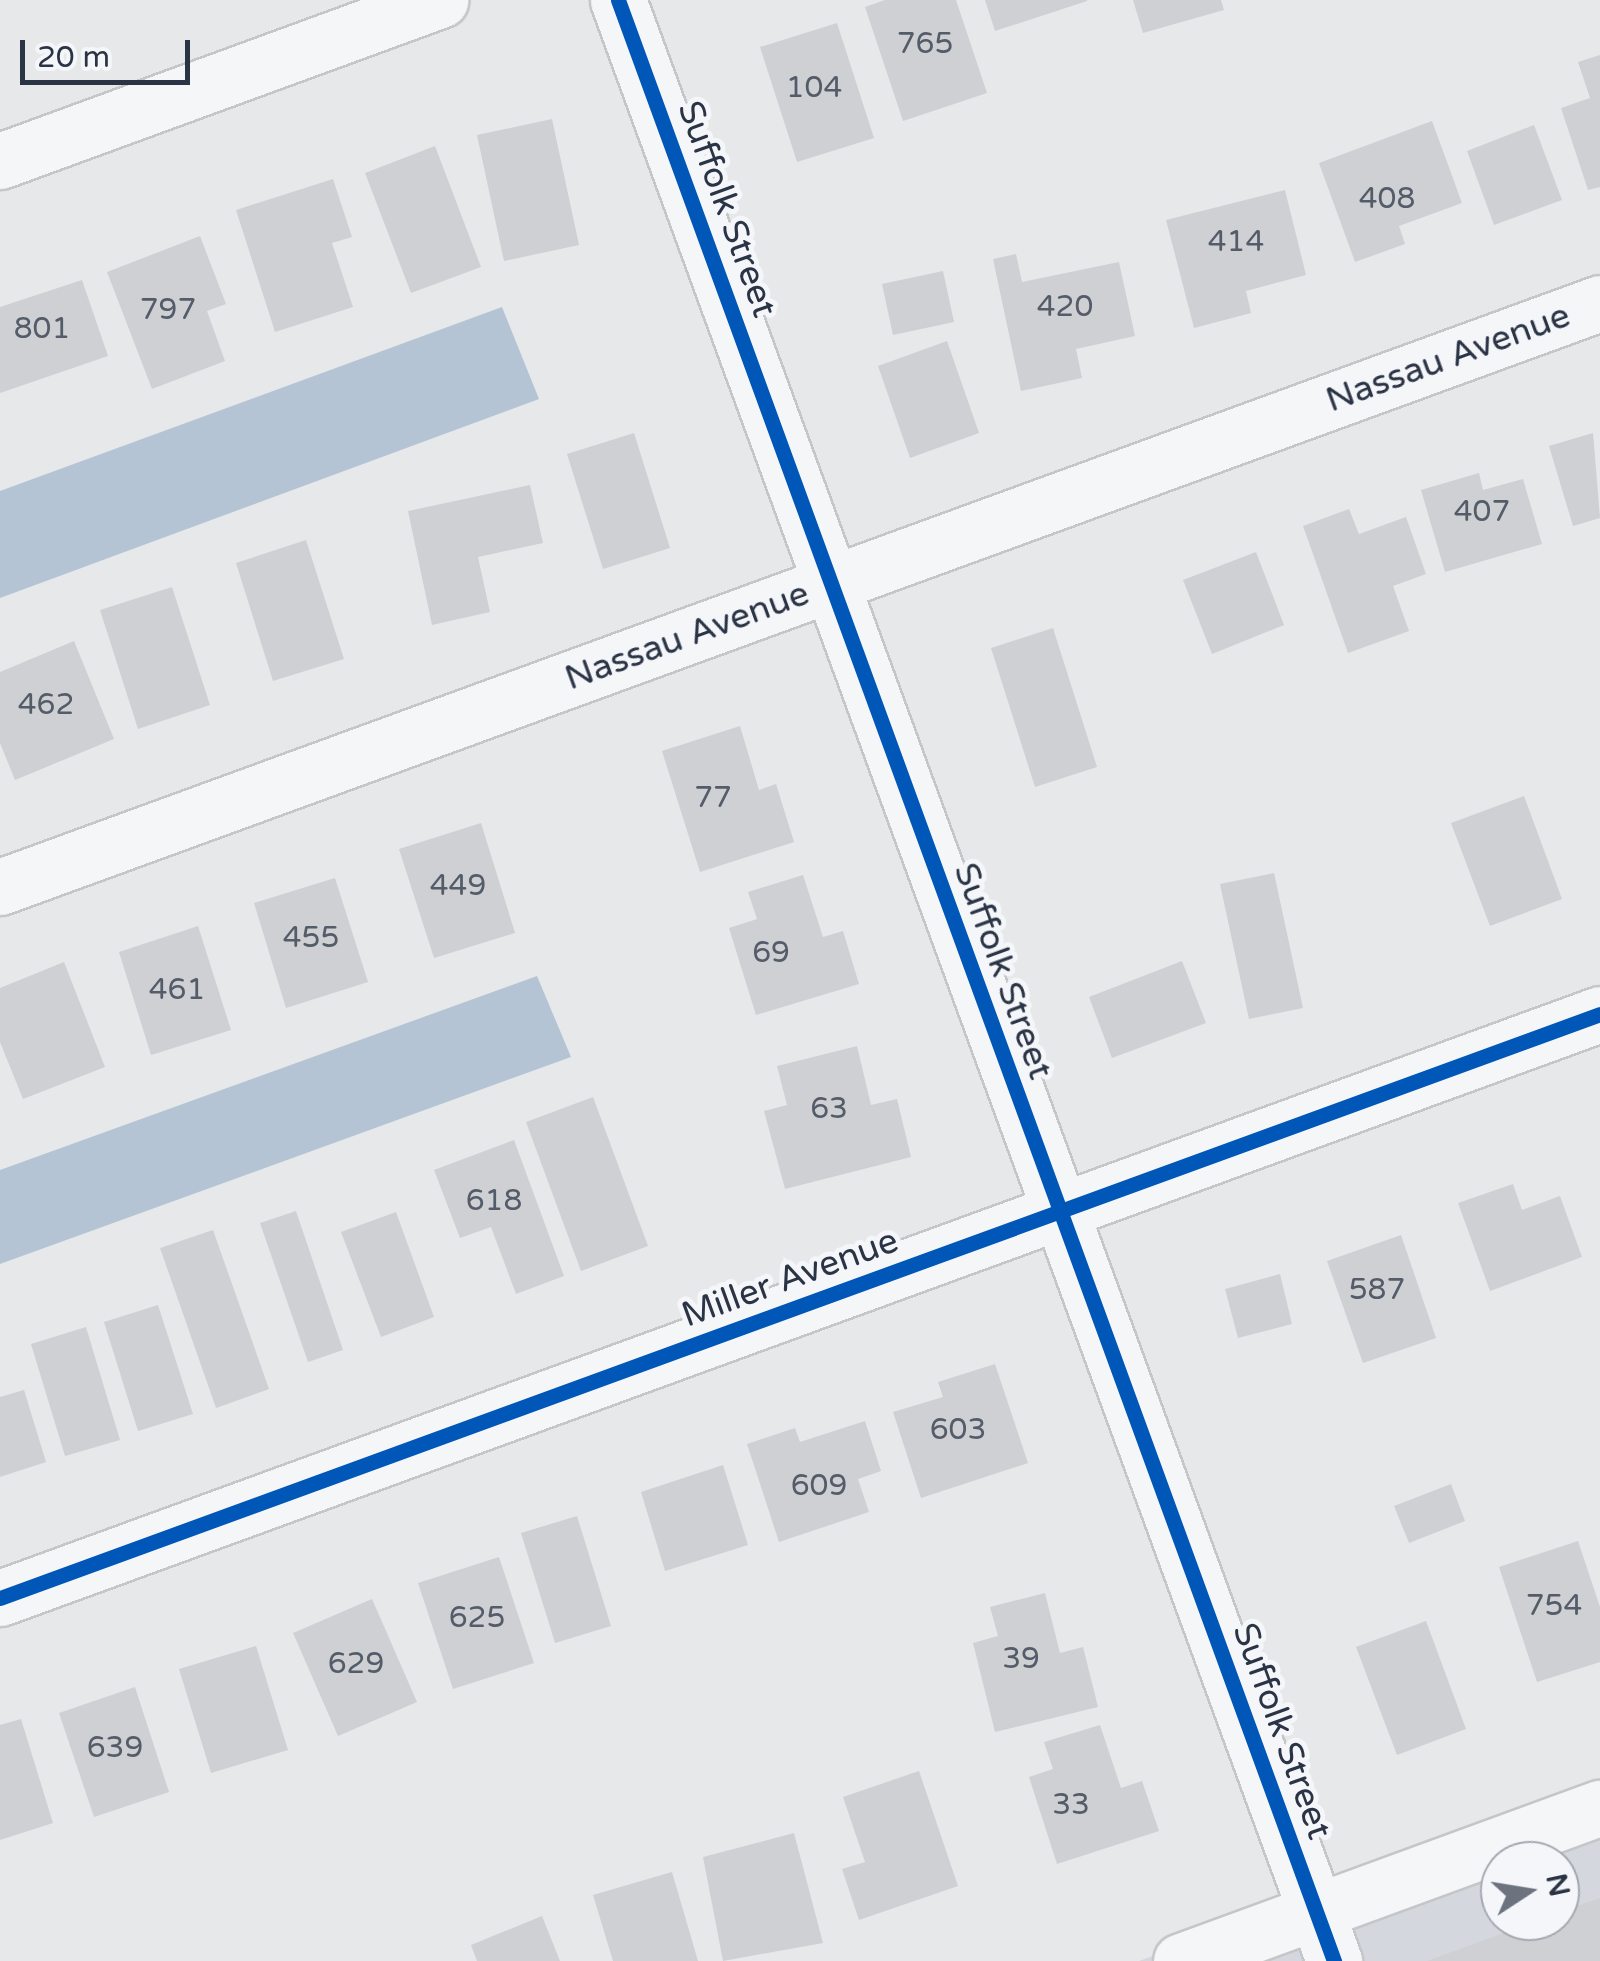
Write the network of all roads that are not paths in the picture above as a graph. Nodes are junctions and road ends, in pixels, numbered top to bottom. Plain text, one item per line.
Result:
1 (441, 0) edge
2 (618, 0) edge
3 (0, 161) edge
4 (1600, 303) edge
5 (831, 584) junction
6 (0, 888) edge
7 (1600, 1014) edge
8 (1059, 1212) junction
9 (0, 1598) edge
10 (1600, 1808) edge
11 (1325, 1936) edge
12 (1181, 1961) edge

1 - 3 street
2 - 5 street, Suffolk Street
4 - 5 street, Nassau Avenue
5 - 6 street, Nassau Avenue
5 - 8 street, Suffolk Street
7 - 8 street, Miller Avenue
8 - 9 street, Miller Avenue
8 - 11 street, Suffolk Street
10 - 11 street
11 - 12 street

